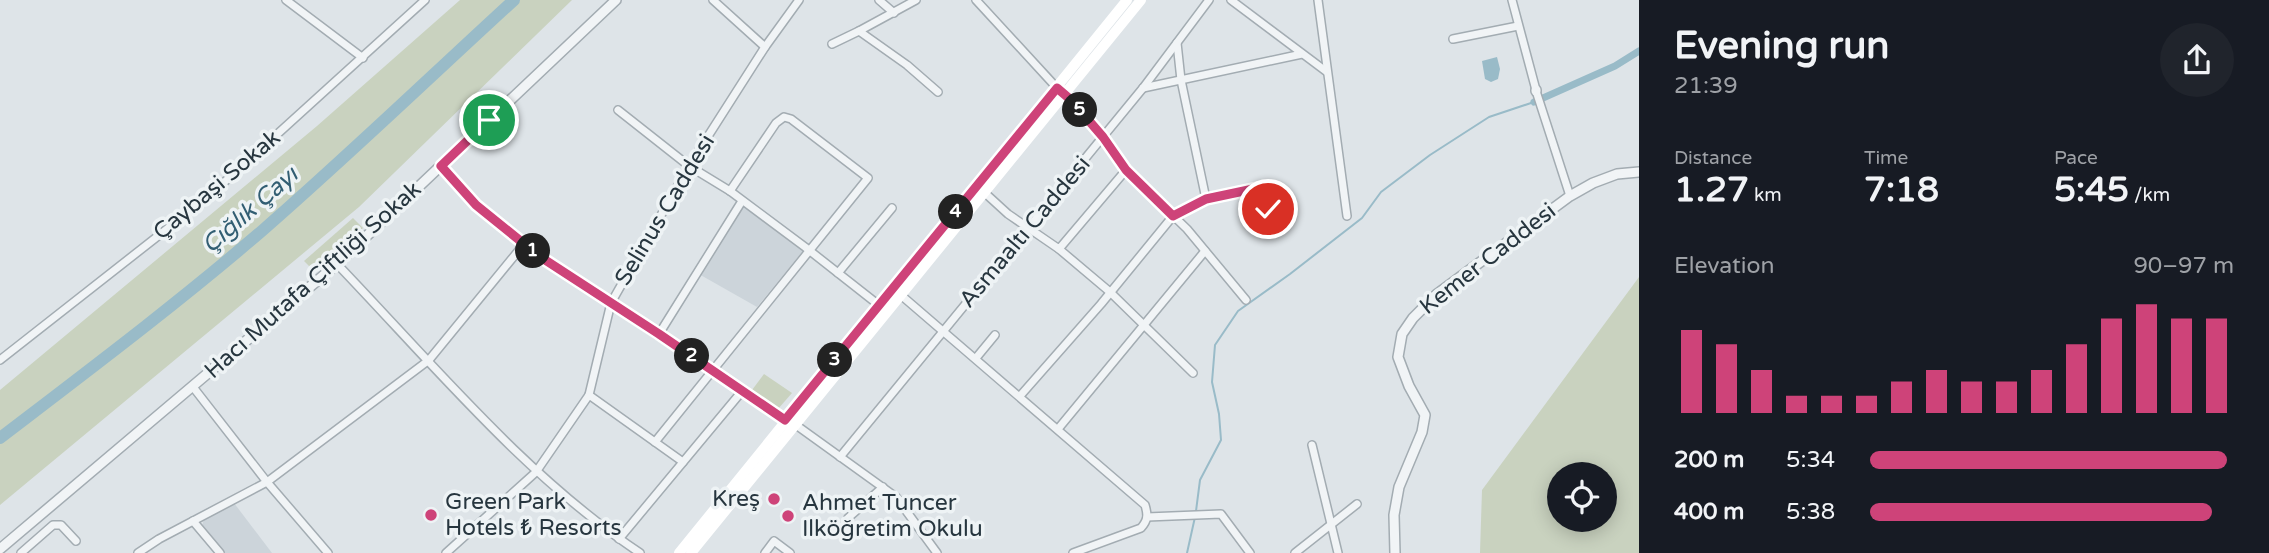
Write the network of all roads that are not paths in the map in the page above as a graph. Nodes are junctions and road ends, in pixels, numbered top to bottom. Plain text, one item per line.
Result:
1 (286, 0) edge
2 (425, 0) edge
3 (616, 0) edge
4 (713, 0) edge
5 (799, 0) edge
6 (879, 0) edge
7 (916, 0) edge
8 (976, 0) edge
9 (1141, 0) edge
10 (1209, 0) edge
11 (1231, 0) edge
12 (1318, 0) edge
13 (1512, 0) edge
14 (1121, 2) edge
15 (894, 13) junction
16 (1518, 26) junction
17 (859, 31) junction
18 (1453, 39) dead end
19 (1177, 43) junction
20 (832, 44) dead end
21 (765, 47) junction
22 (1302, 54) junction
23 (363, 58) junction
24 (1327, 72) junction
25 (1181, 80) junction
26 (1143, 88) junction
27 (938, 92) dead end
28 (1061, 92) junction
29 (618, 110) dead end
30 (1103, 137) junction
31 (441, 166) junction
32 (689, 166) junction
33 (1126, 170) junction
34 (1639, 172) edge
35 (730, 191) junction
36 (985, 193) junction
37 (1570, 196) junction
38 (1206, 199) junction
39 (742, 201) junction
40 (892, 208) dead end
41 (1268, 209) dead end
42 (1173, 216) junction
43 (1347, 216) dead end
44 (1029, 227) junction
45 (524, 244) junction
46 (1059, 249) junction
47 (808, 250) junction
48 (1205, 251) junction
49 (337, 264) junction
50 (838, 273) junction
51 (1110, 292) junction
52 (902, 296) junction
53 (1246, 300) dead end
54 (611, 303) junction
55 (880, 306) junction
56 (1143, 326) junction
57 (943, 331) junction
58 (659, 334) junction
59 (995, 335) dead end
60 (976, 358) junction
61 (0, 360) edge
62 (429, 360) junction
63 (712, 370) junction
64 (1193, 373) dead end
65 (193, 387) junction
66 (743, 390) junction
67 (589, 396) junction
68 (1020, 396) junction
69 (785, 420) junction
70 (796, 425) junction
71 (1058, 429) junction
72 (655, 442) junction
73 (1312, 445) dead end
74 (840, 457) junction
75 (683, 462) junction
76 (536, 472) junction
77 (267, 482) junction
78 (883, 487) junction
79 (1357, 504) dead end
80 (1147, 517) junction
81 (848, 518) dead end
82 (193, 521) junction
83 (1331, 527) junction
84 (619, 539) junction
85 (76, 541) dead end
86 (0, 548) edge
87 (451, 551) edge
88 (20, 552) edge
89 (138, 553) edge
90 (220, 553) edge
91 (328, 553) edge
92 (640, 553) edge
93 (679, 553) edge
94 (691, 553) edge
95 (765, 553) edge
96 (790, 553) edge
97 (937, 553) edge
98 (1073, 553) edge
99 (1250, 553) edge
100 (1295, 553) edge
101 (1338, 553) edge
102 (1395, 553) edge

1 - 23 street
2 - 23 street, Çaybaşi Sokak
3 - 31 street, Hacı Mutafa Çiftliği Sokak
4 - 21 street
5 - 21 street, Selinus Caddesi
6 - 15 street
7 - 15 street
8 - 28 street
9 - 28 main road
10 - 19 street, Asmaaltı Caddesi
11 - 22 street
12 - 24 street
13 - 16 street
14 - 28 main road
15 - 17 street
16 - 18 street
16 - 37 street
17 - 20 street
17 - 27 street
19 - 25 street
19 - 26 street, Asmaaltı Caddesi
21 - 32 street, Selinus Caddesi
22 - 24 street
22 - 25 street
23 - 61 street, Çaybaşi Sokak
24 - 43 street
25 - 26 street
25 - 38 street
26 - 30 street, Asmaaltı Caddesi
28 - 30 street
28 - 36 main road
28 - 55 main road
29 - 32 street
30 - 33 street
30 - 44 street, Asmaaltı Caddesi
31 - 45 street
31 - 49 street, Hacı Mutafa Çiftliği Sokak
32 - 35 street
32 - 54 street, Selinus Caddesi
33 - 42 street
33 - 46 street
34 - 37 street, Kemer Caddesi
35 - 39 street
35 - 47 street
36 - 44 street
36 - 52 main road
37 - 102 street, Kemer Caddesi
38 - 41 street
38 - 42 street
39 - 47 street
39 - 58 street
40 - 50 street
42 - 48 street
42 - 51 street
44 - 46 street
44 - 57 street, Asmaaltı Caddesi
45 - 54 street
45 - 62 street
46 - 51 street
47 - 50 street
47 - 63 street
48 - 53 street
48 - 56 street
49 - 62 street
49 - 65 street, Hacı Mutafa Çiftliği Sokak
50 - 55 street
51 - 56 street
51 - 68 street
52 - 57 street, Asmaaltı Caddesi
52 - 70 main road
54 - 58 street
54 - 67 street, Selinus Caddesi
55 - 69 main road
56 - 64 street
56 - 71 street
57 - 60 street, Asmaaltı Caddesi
57 - 74 street, Asmaaltı Caddesi
58 - 63 street
59 - 60 street
60 - 68 street, Asmaaltı Caddesi
62 - 76 street
62 - 77 street
63 - 66 street
63 - 72 street
65 - 77 street
65 - 86 street, Hacı Mutafa Çiftliği Sokak
66 - 69 street
66 - 75 street
67 - 72 street
67 - 76 street, Selinus Caddesi
68 - 71 street, Asmaaltı Caddesi
69 - 93 main road
70 - 74 street
70 - 94 main road
71 - 80 street, Asmaaltı Caddesi
72 - 75 street
73 - 83 street
74 - 78 street
75 - 84 street
76 - 84 street
76 - 87 street, Selinus Caddesi
77 - 82 street
77 - 91 street
78 - 81 street
78 - 97 street
79 - 83 street
80 - 98 street
80 - 99 street
82 - 89 street
82 - 90 street
83 - 100 street
83 - 101 street
84 - 92 street
85 - 88 street
95 - 96 street

